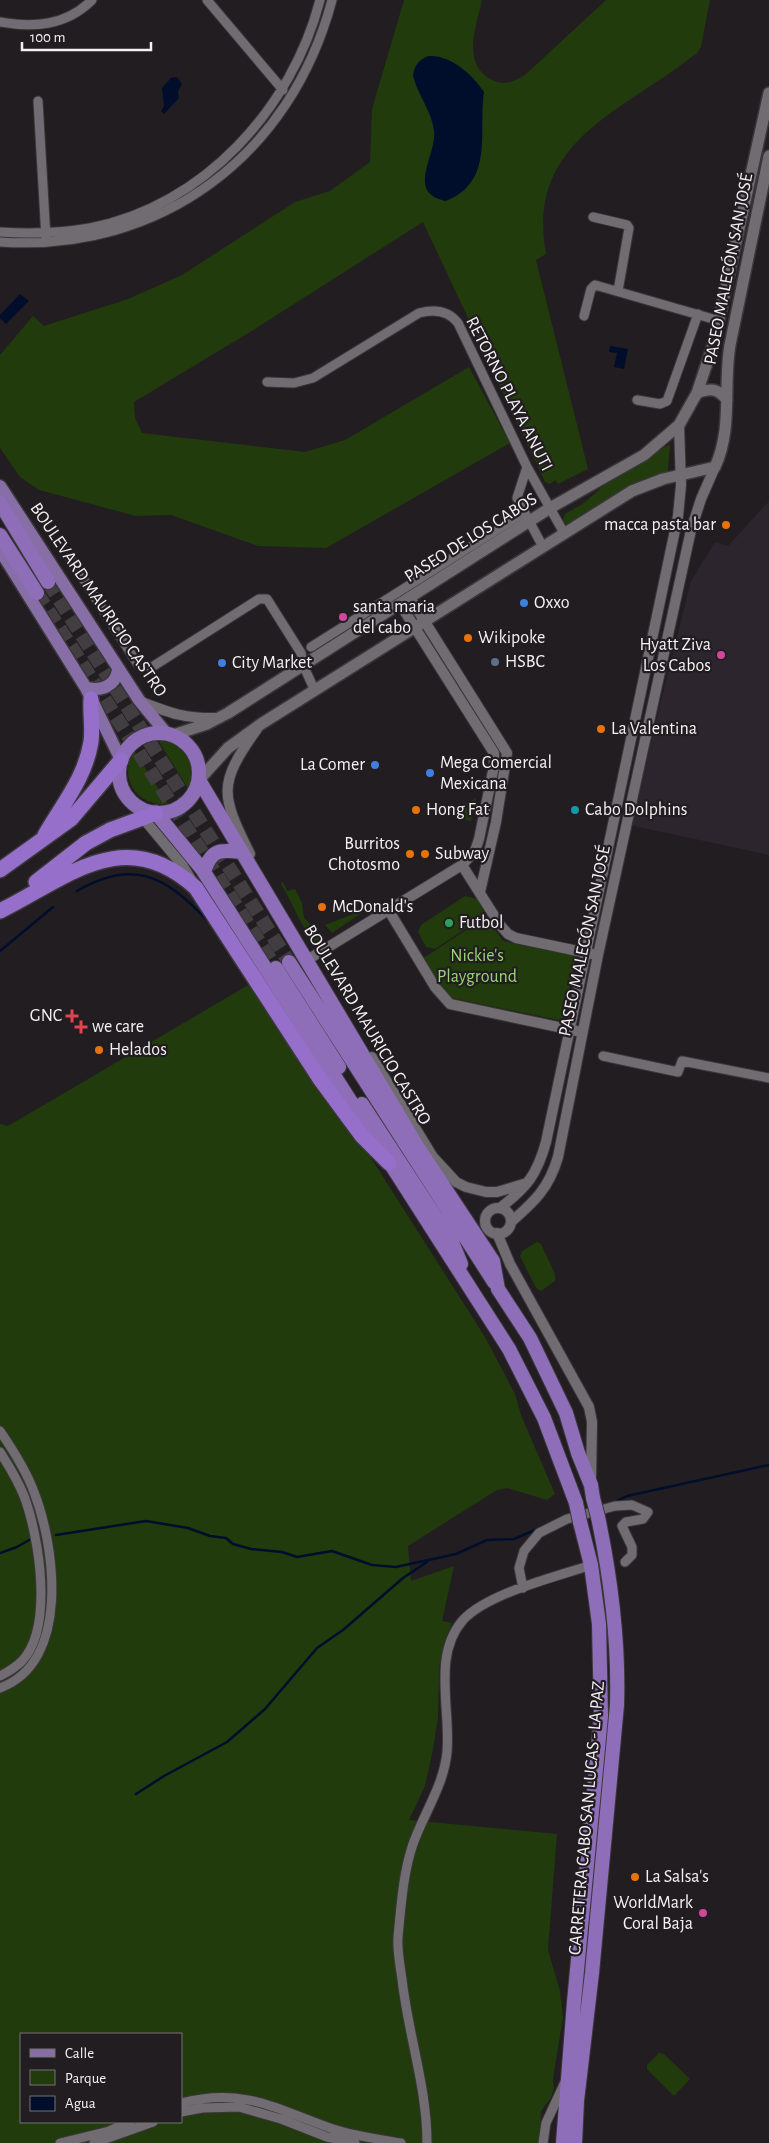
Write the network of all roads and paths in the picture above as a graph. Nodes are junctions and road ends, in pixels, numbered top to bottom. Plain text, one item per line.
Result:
1 (92, 0) edge
2 (207, 0) edge
3 (320, 0) edge
4 (332, 0) edge
5 (0, 22) edge
6 (282, 90) junction
7 (769, 93) edge
8 (38, 101) dead end
9 (756, 154) junction
10 (769, 156) edge
11 (593, 217) dead end
12 (90, 228) junction
13 (0, 232) edge
14 (46, 233) junction
15 (93, 238) junction
16 (0, 242) edge
17 (46, 243) junction
18 (618, 291) junction
19 (698, 314) junction
20 (584, 316) dead end
21 (720, 321) junction
22 (714, 342) joint
23 (267, 382) dead end
24 (697, 393) junction
25 (637, 400) dead end
26 (727, 400) junction
27 (679, 425) junction
28 (715, 467) junction
29 (527, 468) junction
30 (680, 474) junction
31 (0, 486) edge
32 (0, 503) edge
33 (550, 508) junction
34 (526, 518) junction
35 (564, 533) junction
36 (0, 535) edge
37 (542, 547) junction
38 (0, 550) edge
39 (70, 558) dead end
40 (48, 582) tunnel mouth
41 (37, 593) tunnel mouth
42 (405, 601) junction
43 (420, 626) junction
44 (311, 647) dead end
45 (304, 666) junction
46 (118, 670) junction
47 (315, 691) junction
48 (89, 694) junction
49 (139, 700) junction
50 (472, 706) junction
51 (220, 718) junction
52 (260, 724) junction
53 (170, 734) junction
54 (121, 760) junction
55 (199, 780) junction
56 (618, 802) junction
57 (632, 805) junction
58 (150, 815) junction
59 (482, 824) junction
60 (495, 826) junction
61 (42, 840) junction
62 (241, 852) junction
63 (462, 865) junction
64 (0, 870) edge
65 (204, 872) junction
66 (196, 888) junction
67 (480, 892) junction
68 (0, 911) edge
69 (389, 911) junction
70 (586, 952) junction
71 (598, 955) junction
72 (312, 956) junction
73 (289, 962) tunnel mouth
74 (276, 968) tunnel mouth
75 (570, 1030) junction
76 (583, 1032) junction
77 (603, 1056) dead end
78 (769, 1078) edge
79 (393, 1090) junction
80 (417, 1146) junction
81 (389, 1163) junction
82 (530, 1182) junction
83 (500, 1208) junction
84 (511, 1222) junction
85 (497, 1233) junction
86 (498, 1289) junction
87 (475, 1296) junction
88 (566, 1412) joint
89 (0, 1431) edge
90 (0, 1452) edge
91 (592, 1491) junction
92 (625, 1562) dead end
93 (591, 1565) junction
94 (523, 1588) junction
95 (22, 1661) junction
96 (28, 1669) junction
97 (0, 1676) edge
98 (0, 1688) edge
99 (569, 2075) junction
100 (182, 2103) edge
101 (284, 2109) junction
102 (182, 2112) edge
103 (281, 2119) junction
104 (128, 2123) edge
105 (150, 2123) edge
106 (60, 2143) edge
107 (94, 2143) edge
108 (355, 2143) edge
109 (401, 2143) edge
110 (427, 2143) edge
111 (543, 2143) edge
112 (564, 2143) edge
113 (575, 2143) edge

1 - 5 street
2 - 6 street
3 - 6 street
4 - 15 street
6 - 12 street
7 - 9 main road, PASEO MALECÓN SAN JOSÉ
8 - 14 street
9 - 10 main road
9 - 21 main road, PASEO MALECÓN SAN JOSÉ
10 - 26 main road, PASEO MALECÓN SAN JOSÉ
11 - 18 street
12 - 14 street
12 - 15 street
13 - 14 street
14 - 17 street
15 - 17 street
16 - 17 street
18 - 19 street
18 - 20 street
19 - 21 street
19 - 25 street
21 - 22 main road, PASEO MALECÓN SAN JOSÉ
22 - 24 main road, PASEO DE LOS CABOS
23 - 29 street, RETORNO PLAYA ANUTI
24 - 26 main road
24 - 27 main road, PASEO DE LOS CABOS
26 - 28 main road, PASEO MALECÓN SAN JOSÉ
27 - 30 street, PASEO MALECÓN SAN JOSÉ
27 - 33 main road, PASEO DE LOS CABOS
28 - 30 main road
28 - 57 street, PASEO MALECÓN SAN JOSÉ
29 - 33 street, RETORNO PLAYA ANUTI
29 - 34 street
30 - 35 main road
30 - 56 street, PASEO MALECÓN SAN JOSÉ
31 - 46 main road, BOULEVARD MAURICIO CASTRO
32 - 40 highway, BOULEVARD MAURICIO CASTRO
33 - 34 main road, PASEO DE LOS CABOS
33 - 35 street, RETORNO PLAYA ANUTI
34 - 37 street
34 - 42 main road, PASEO DE LOS CABOS
34 - 44 street
35 - 37 main road
36 - 41 highway
37 - 43 main road
38 - 48 main road
39 - 45 street
42 - 43 street
42 - 45 main road, PASEO DE LOS CABOS
43 - 47 main road
43 - 50 street
45 - 47 street
45 - 51 main road, PASEO DE LOS CABOS
46 - 48 main road
46 - 49 main road, BOULEVARD MAURICIO CASTRO
47 - 52 main road
48 - 54 main road
48 - 61 highway
49 - 51 street
49 - 53 main road, BOULEVARD MAURICIO CASTRO
50 - 59 street
50 - 60 street
51 - 53 main road, PASEO DE LOS CABOS
52 - 55 main road
52 - 72 street
53 - 54 highway
53 - 55 highway
54 - 58 highway
54 - 61 highway
55 - 58 highway
55 - 62 highway, BOULEVARD MAURICIO CASTRO
56 - 57 street
56 - 70 street, PASEO MALECÓN SAN JOSÉ
57 - 71 street, PASEO MALECÓN SAN JOSÉ
58 - 65 highway
58 - 66 street
58 - 68 highway
59 - 60 street
59 - 63 street
60 - 67 street
61 - 64 highway
62 - 65 highway
62 - 80 highway, BOULEVARD MAURICIO CASTRO
63 - 67 street
63 - 69 street
65 - 81 highway
66 - 68 highway
66 - 81 highway
67 - 70 street
69 - 72 street
69 - 75 street
70 - 71 street
70 - 75 street, PASEO MALECÓN SAN JOSÉ
71 - 76 street, PASEO MALECÓN SAN JOSÉ
72 - 79 street
73 - 86 highway, BOULEVARD MAURICIO CASTRO
74 - 87 highway
75 - 76 street
75 - 82 street, PASEO MALECÓN SAN JOSÉ
76 - 84 street, PASEO MALECÓN SAN JOSÉ
77 - 78 street
79 - 80 highway
79 - 82 street
80 - 86 highway, BOULEVARD MAURICIO CASTRO
81 - 87 highway
82 - 83 street, PASEO MALECÓN SAN JOSÉ
83 - 84 street
83 - 85 street
84 - 85 street
85 - 91 street
86 - 88 highway, BOULEVARD MAURICIO CASTRO
87 - 93 highway, CARRETERA CABO SAN LUCAS - LA PAZ, bridge
88 - 91 highway, CARRETERA CABO SAN LUCAS - LA PAZ
89 - 96 street
90 - 95 street
91 - 113 highway, CARRETERA CABO SAN LUCAS - LA PAZ, bridge
92 - 94 street
93 - 94 street
93 - 99 highway, CARRETERA CABO SAN LUCAS - LA PAZ
94 - 110 street
95 - 96 street
95 - 97 street
96 - 98 street
99 - 111 street
99 - 112 highway, CARRETERA CABO SAN LUCAS - LA PAZ
100 - 101 street
101 - 103 street
101 - 109 street
102 - 103 street
103 - 108 street
104 - 106 street
105 - 107 street

